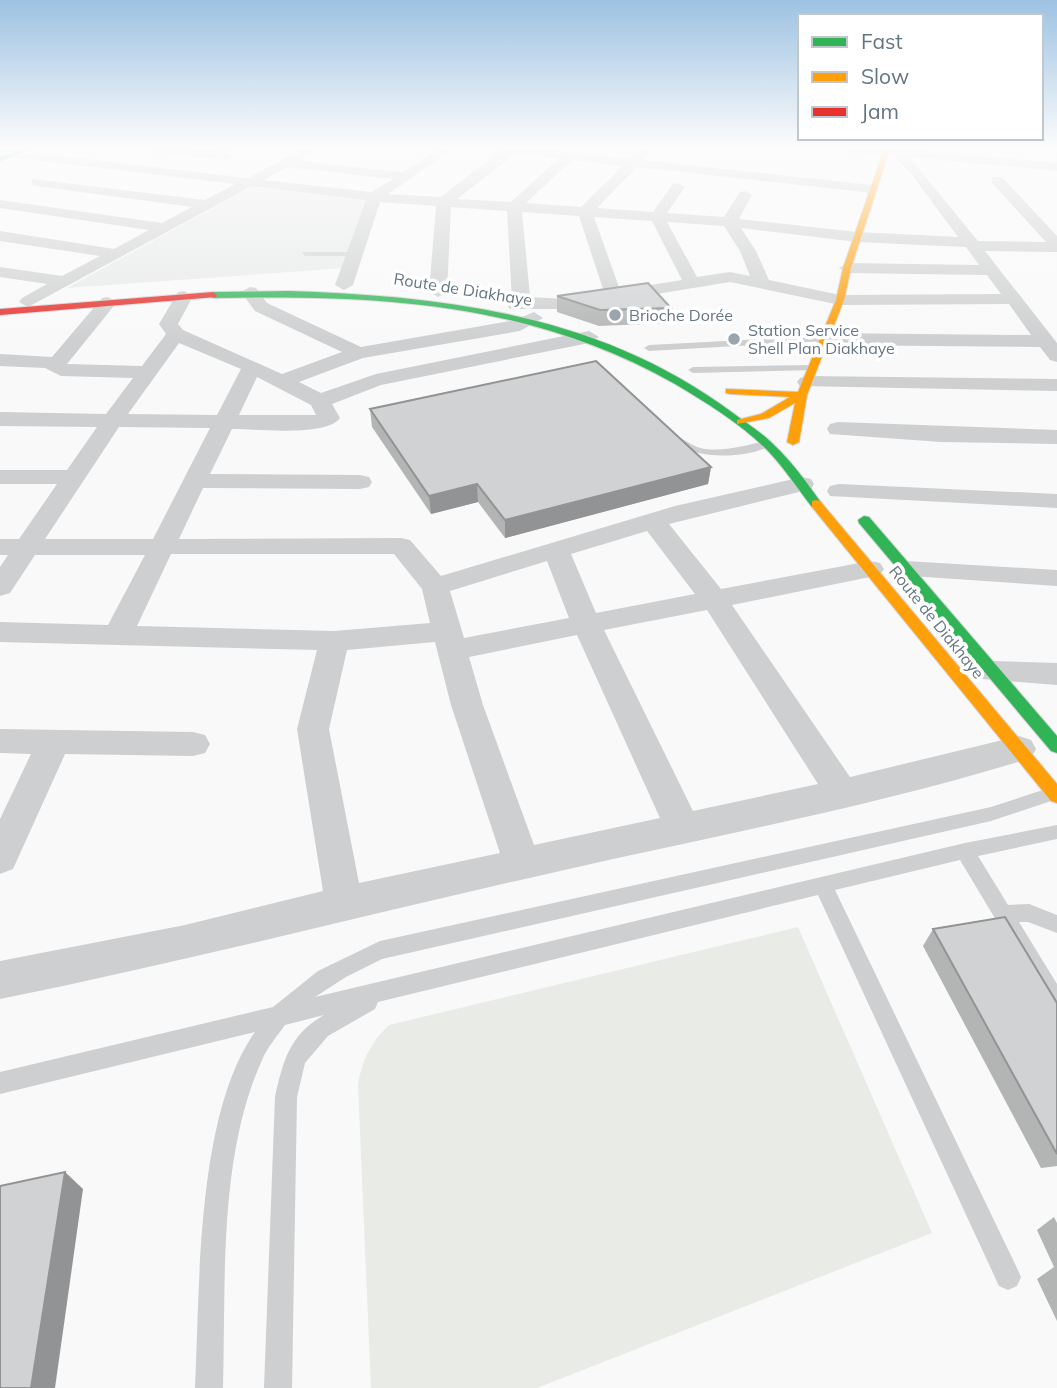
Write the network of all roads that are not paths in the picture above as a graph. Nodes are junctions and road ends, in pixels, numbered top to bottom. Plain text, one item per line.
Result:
1 (67, 214) edge
2 (191, 214) edge
3 (368, 214) edge
4 (443, 214) edge
5 (515, 214) edge
6 (586, 214) edge
7 (611, 214) edge
8 (659, 214) edge
9 (734, 214) edge
10 (807, 214) edge
11 (859, 214) edge
12 (949, 214) edge
13 (1028, 214) edge
14 (657, 217) junction
15 (729, 222) junction
16 (164, 228) junction
17 (800, 230) junction
18 (0, 236) edge
19 (857, 237) junction
20 (972, 244) junction
21 (1057, 246) edge
22 (117, 254) junction
23 (304, 254) dead end
24 (355, 254) junction
25 (847, 268) junction
26 (992, 270) junction
27 (0, 272) edge
28 (65, 282) junction
29 (761, 282) junction
30 (692, 283) junction
31 (344, 285) junction
32 (250, 292) junction
33 (438, 292) junction
34 (184, 296) junction
35 (614, 297) junction
36 (1014, 299) junction
37 (840, 300) junction
38 (28, 302) junction
39 (108, 302) junction
40 (0, 305) edge
41 (0, 312) edge
42 (523, 313) junction
43 (176, 334) junction
44 (589, 337) junction
45 (822, 339) junction
46 (766, 342) junction
47 (550, 344) junction
48 (695, 345) junction
49 (649, 348) junction
50 (1051, 348) edge
51 (359, 353) junction
52 (0, 360) edge
53 (56, 363) junction
54 (252, 367) junction
55 (773, 367) junction
56 (699, 369) junction
57 (148, 372) junction
58 (283, 381) junction
59 (807, 381) junction
60 (1057, 385) edge
61 (730, 391) junction
62 (320, 401) junction
63 (765, 416) junction
64 (0, 419) edge
65 (111, 422) junction
66 (222, 422) junction
67 (741, 422) junction
68 (663, 427) edge
69 (838, 429) dead end
70 (1057, 438) edge
71 (767, 444) junction
72 (0, 477) edge
73 (75, 477) junction
74 (193, 481) junction
75 (360, 482) dead end
76 (823, 484) junction
77 (1057, 501) edge
78 (652, 520) junction
79 (0, 547) edge
80 (29, 547) junction
81 (161, 547) junction
82 (555, 548) junction
83 (870, 569) junction
84 (906, 569) junction
85 (1057, 578) edge
86 (0, 587) edge
87 (435, 587) junction
88 (715, 600) junction
89 (584, 623) junction
90 (0, 632) edge
91 (118, 634) junction
92 (449, 640) junction
93 (334, 641) junction
94 (993, 671) junction
95 (1057, 674) edge
96 (0, 741) edge
97 (53, 743) junction
98 (192, 744) dead end
99 (1057, 747) edge
100 (1019, 749) junction
101 (842, 793) junction
102 (1056, 794) edge
103 (683, 828) junction
104 (1057, 832) edge
105 (965, 851) junction
106 (0, 858) edge
107 (522, 864) junction
108 (823, 885) junction
109 (344, 903) junction
110 (1003, 914) junction
111 (1057, 924) edge
112 (0, 980) edge
113 (395, 989) junction
114 (1057, 1003) edge
115 (277, 1018) junction
116 (0, 1083) edge
117 (1008, 1277) dead end
118 (209, 1388) edge
119 (278, 1388) edge

1 - 16 street
2 - 16 street
3 - 24 street
4 - 33 street
5 - 42 street
6 - 35 street
7 - 14 street
8 - 14 street
9 - 15 street
10 - 17 street
11 - 19 main road
12 - 20 street
13 - 21 street
14 - 15 street
14 - 30 street
15 - 17 street
15 - 29 street
16 - 22 street
17 - 19 street
18 - 22 street
19 - 20 street
19 - 25 main road
20 - 21 street
20 - 26 street
22 - 28 street
23 - 24 lane
24 - 31 street
25 - 26 street
25 - 37 main road
26 - 36 street
27 - 28 street
28 - 38 street
29 - 30 street
29 - 37 street
30 - 35 street
31 - 33 main road, Route de Diakhaye
31 - 38 main road, Route de Diakhaye
32 - 34 main road, Route de Diakhaye
32 - 42 main road, Route de Diakhaye
32 - 51 street
33 - 42 main road, Route de Diakhaye
34 - 39 main road, Route de Diakhaye
34 - 43 street
35 - 42 street
36 - 37 street
36 - 50 street
37 - 45 main road
38 - 40 main road, Route de Diakhaye
39 - 41 main road, Route de Diakhaye
39 - 53 street
42 - 44 main road, Route de Diakhaye
42 - 47 street
42 - 49 main road, Route de Diakhaye
42 - 51 street
43 - 54 street
43 - 57 street
44 - 47 street
44 - 67 main road, Route de Diakhaye
45 - 46 lane
45 - 50 street
45 - 59 main road
46 - 48 lane
46 - 55 lane
47 - 62 street
48 - 49 lane
48 - 56 lane
49 - 56 main road, Route de Diakhaye
51 - 58 street
52 - 53 street
53 - 57 street
54 - 58 street
54 - 66 street
55 - 56 lane
55 - 59 lane
56 - 61 main road, Route de Diakhaye
57 - 65 street
58 - 62 street
59 - 60 street
59 - 61 main road
59 - 63 main road
59 - 63 main road, Route de Diakhaye
61 - 63 main road, Route de Diakhaye
62 - 66 street
63 - 67 main road
64 - 65 street
65 - 66 street
65 - 73 street
66 - 74 street
67 - 71 main road, Route de Diakhaye
68 - 71 lane
69 - 70 street
71 - 76 main road, Route de Diakhaye
72 - 73 street
73 - 80 street
74 - 75 street
74 - 81 street
76 - 77 street
76 - 78 street
76 - 83 main road, Route de Diakhaye
76 - 84 main road, Route de Diakhaye
78 - 82 street
78 - 88 street
79 - 80 street
80 - 81 street
80 - 86 street
81 - 87 street
81 - 91 street
82 - 87 street
82 - 89 street
83 - 88 street
83 - 100 main road, Route de Diakhaye
84 - 85 street
84 - 94 main road, Route de Diakhaye
87 - 92 street
88 - 89 street
88 - 101 street
89 - 92 street
89 - 103 street
90 - 91 street
91 - 93 street
92 - 93 street
92 - 107 street
93 - 109 street
94 - 95 street
94 - 99 main road, Route de Diakhaye
96 - 97 street
97 - 98 street
97 - 106 street
100 - 101 street
100 - 102 main road, Route de Diakhaye
101 - 103 street
102 - 115 lane
103 - 107 street
104 - 105 lane
105 - 108 lane
105 - 110 lane
107 - 109 street
108 - 113 lane
108 - 117 lane
109 - 112 street
110 - 111 lane
110 - 114 lane
113 - 115 lane
113 - 119 lane
115 - 116 lane
115 - 118 lane

